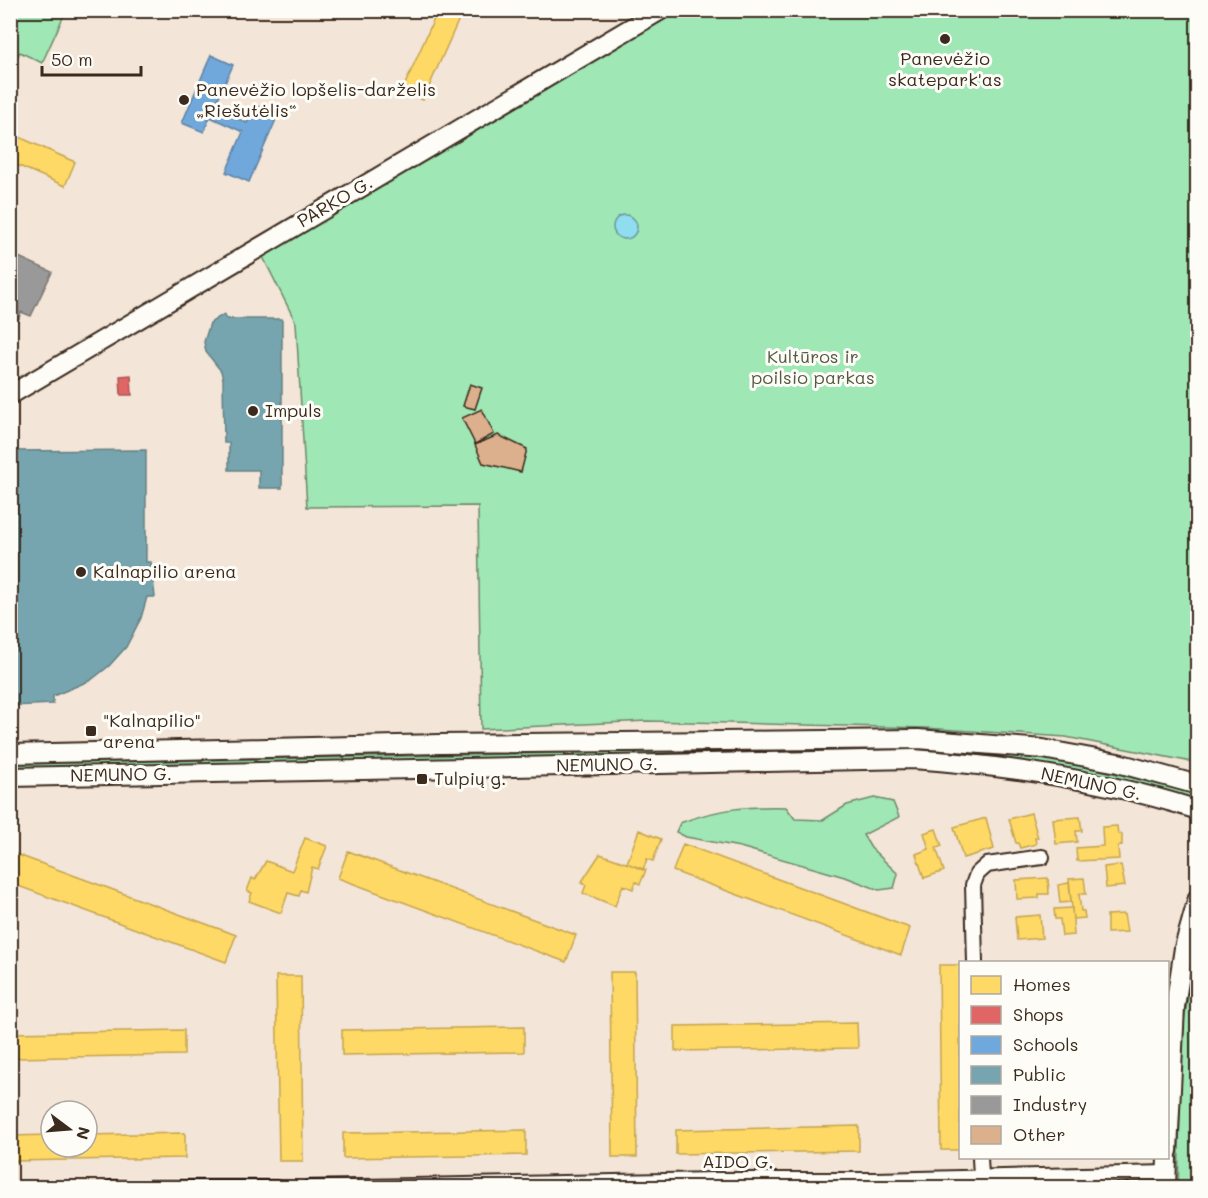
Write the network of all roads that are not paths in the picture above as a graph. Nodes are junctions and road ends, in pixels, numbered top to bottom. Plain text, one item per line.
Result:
1 (661, 10) edge
2 (10, 395) edge
3 (10, 754) edge
4 (10, 777) edge
5 (1197, 785) edge
6 (1197, 810) edge
7 (1042, 857) dead end
8 (1197, 898) edge
9 (975, 961) edge
10 (1169, 1115) edge
11 (980, 1159) edge
12 (1167, 1173) edge
13 (981, 1176) junction
14 (715, 1184) edge
15 (171, 1187) edge
16 (111, 1188) edge
17 (276, 1188) edge
18 (309, 1188) edge

1 - 2 main road, PARKO G.
3 - 5 main road, NEMUNO G.
4 - 6 main road, NEMUNO G.
7 - 9 street
8 - 10 main road
11 - 13 street
12 - 13 street, AIDO G.
13 - 14 street, AIDO G.
14 - 18 street, AIDO G.
15 - 16 street
15 - 17 street

